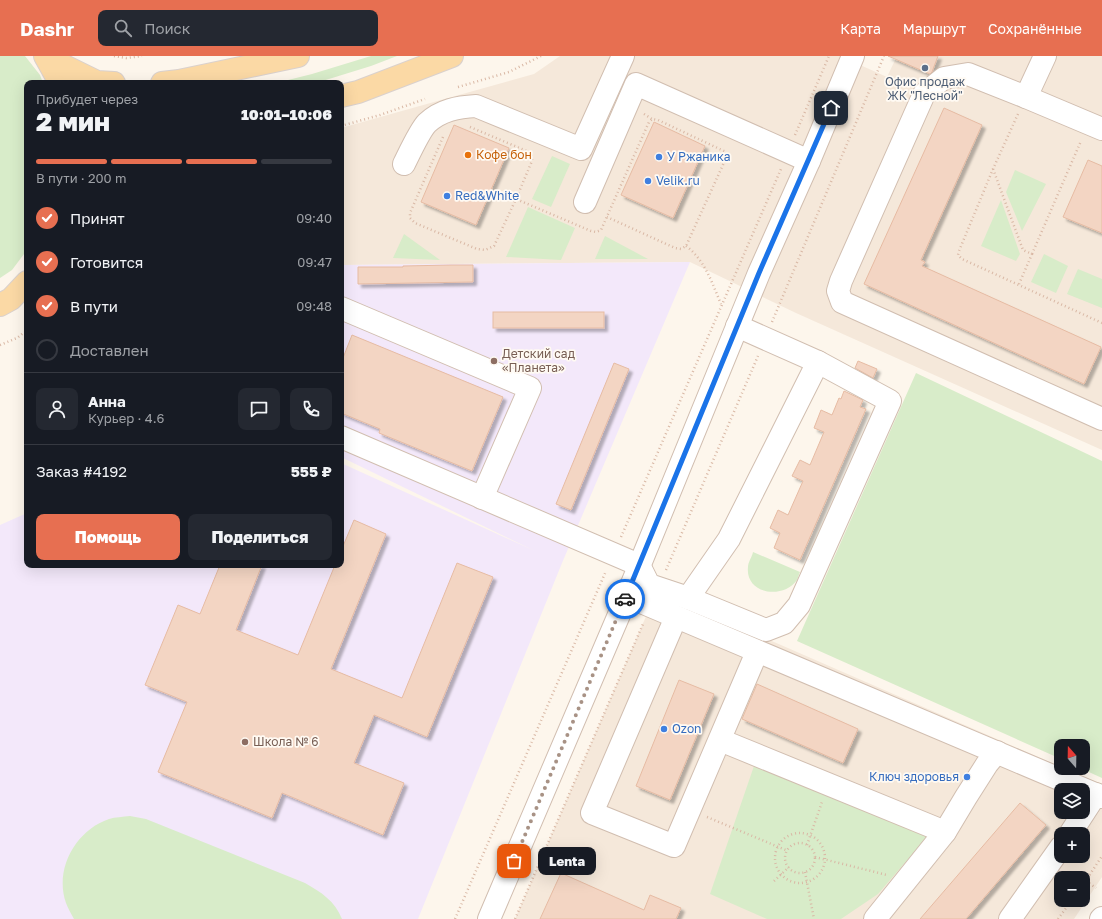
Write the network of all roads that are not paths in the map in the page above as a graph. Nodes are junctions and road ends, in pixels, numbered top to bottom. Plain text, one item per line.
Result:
1 (298, 56) edge
2 (452, 56) edge
3 (623, 56) edge
4 (853, 56) edge
5 (1045, 56) edge
6 (46, 57) edge
7 (58, 80) edge
8 (93, 80) edge
9 (183, 80) edge
10 (344, 95) edge
11 (1026, 97) junction
12 (1095, 126) edge
13 (809, 161) junction
14 (404, 164) dead end
15 (585, 202) dead end
16 (24, 285) edge
17 (0, 305) edge
18 (344, 309) edge
19 (738, 326) junction
20 (818, 362) junction
21 (1102, 419) edge
22 (344, 438) edge
23 (482, 498) junction
24 (639, 565) junction
25 (627, 596) junction
26 (688, 598) junction
27 (676, 617) junction
28 (757, 652) junction
29 (720, 740) junction
30 (997, 752) junction
31 (1099, 796) edge
32 (1075, 827) edge
33 (946, 832) junction
34 (1054, 857) edge
35 (489, 919) edge
36 (875, 919) edge
37 (1010, 919) edge

1 - 9 main road
2 - 10 main road
3 - 14 street
4 - 13 street
5 - 11 street
6 - 7 main road
6 - 8 main road
11 - 12 street
11 - 21 street
13 - 15 street
13 - 19 street
16 - 17 main road
18 - 23 street
19 - 20 street
19 - 24 street
20 - 26 street
20 - 26 street
22 - 23 street
23 - 24 street
24 - 25 street
24 - 26 street
25 - 27 street
25 - 35 street
27 - 28 street
27 - 29 street
28 - 29 street
28 - 30 street
29 - 33 street
30 - 31 street
30 - 33 street
31 - 32 street
33 - 36 street
34 - 37 street

